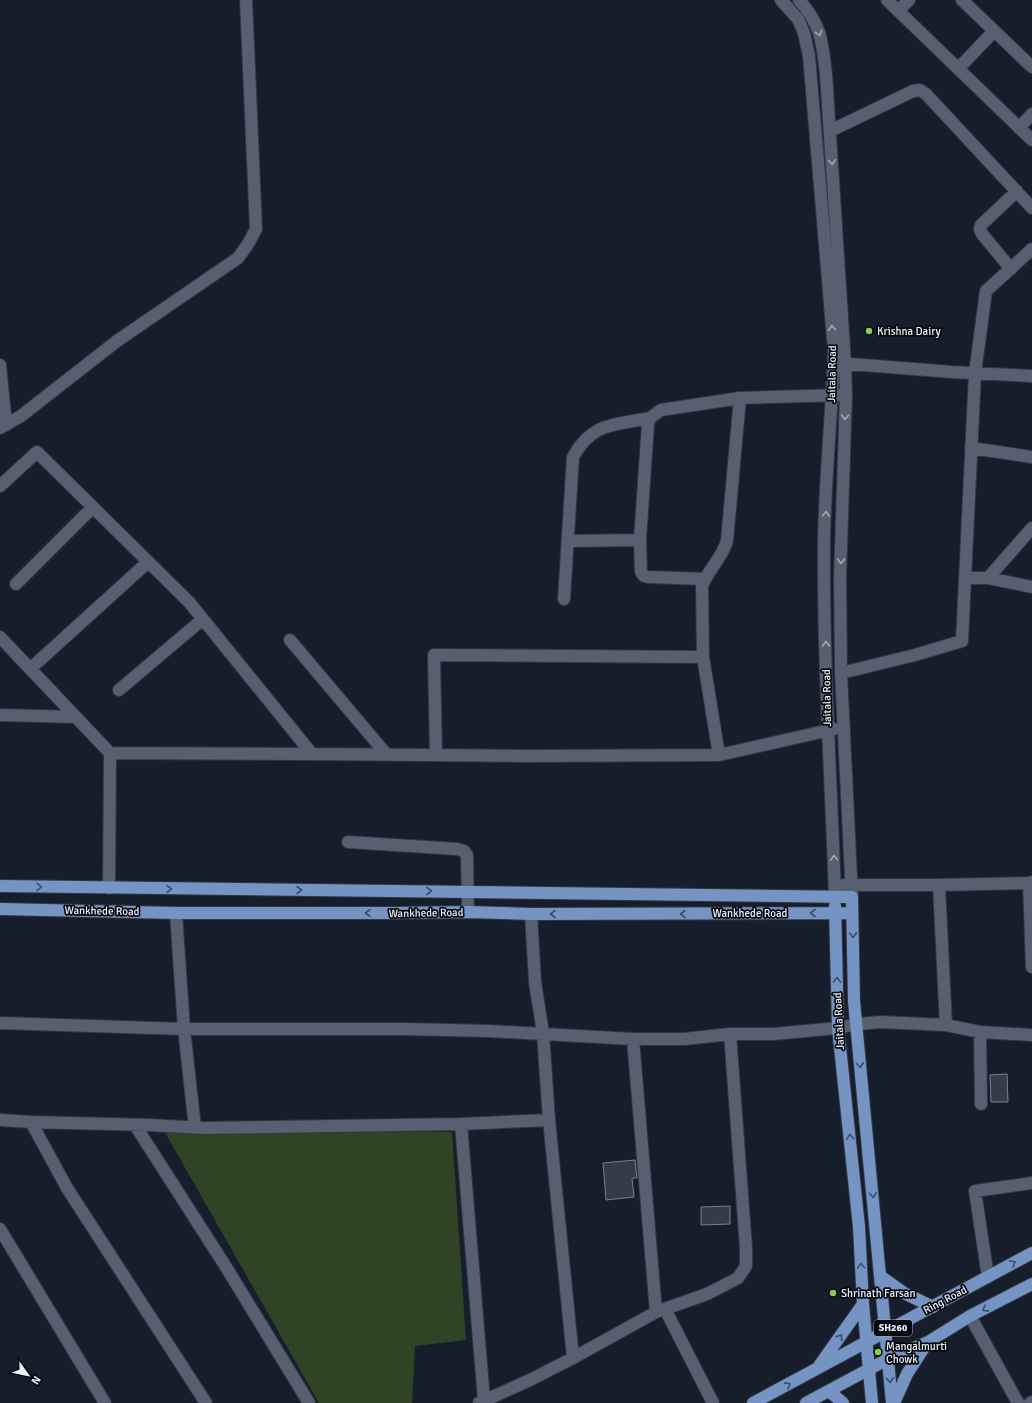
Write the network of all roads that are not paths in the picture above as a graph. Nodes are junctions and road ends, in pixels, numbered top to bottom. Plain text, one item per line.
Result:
1 (246, 0) edge
2 (781, 0) edge
3 (887, 0) edge
4 (909, 0) edge
5 (962, 0) edge
6 (802, 1) edge
7 (898, 11) junction
8 (793, 14) junction
9 (994, 31) junction
10 (1032, 66) edge
11 (958, 69) junction
12 (1032, 114) edge
13 (1019, 128) junction
14 (830, 131) junction
15 (1032, 140) edge
16 (1017, 191) junction
17 (1032, 208) edge
18 (1032, 249) edge
19 (1011, 269) junction
20 (839, 363) junction
21 (0, 365) edge
22 (975, 373) junction
23 (1032, 376) edge
24 (833, 395) junction
25 (846, 395) junction
26 (740, 398) junction
27 (650, 418) junction
28 (3, 427) edge
29 (971, 448) junction
30 (1032, 457) edge
31 (0, 486) edge
32 (93, 507) junction
33 (1032, 528) edge
34 (640, 540) junction
35 (568, 541) junction
36 (148, 562) junction
37 (965, 578) junction
38 (988, 578) junction
39 (705, 579) junction
40 (16, 584) dead end
41 (1032, 587) edge
42 (564, 599) dead end
43 (203, 619) junction
44 (1, 639) edge
45 (290, 640) dead end
46 (703, 657) junction
47 (30, 669) junction
48 (841, 673) junction
49 (119, 690) dead end
50 (0, 715) edge
51 (76, 717) junction
52 (843, 727) junction
53 (827, 731) junction
54 (110, 753) junction
55 (312, 754) junction
56 (387, 755) junction
57 (436, 755) junction
58 (719, 755) junction
59 (348, 842) dead end
60 (1031, 883) edge
61 (939, 885) junction
62 (0, 886) edge
63 (109, 888) junction
64 (468, 891) junction
65 (835, 891) junction
66 (851, 891) junction
67 (0, 909) edge
68 (468, 912) junction
69 (176, 913) junction
70 (835, 913) junction
71 (852, 913) junction
72 (532, 914) junction
73 (1031, 945) edge
74 (1032, 967) edge
75 (0, 1023) edge
76 (857, 1024) junction
77 (946, 1025) junction
78 (838, 1028) junction
79 (184, 1029) junction
80 (980, 1032) junction
81 (544, 1033) junction
82 (730, 1034) junction
83 (1032, 1035) edge
84 (633, 1039) junction
85 (981, 1104) dead end
86 (0, 1120) edge
87 (549, 1120) junction
88 (31, 1122) junction
89 (461, 1124) junction
90 (135, 1125) junction
91 (195, 1128) junction
92 (1032, 1183) edge
93 (0, 1229) edge
94 (1032, 1253) edge
95 (880, 1276) junction
96 (988, 1277) junction
97 (1032, 1284) edge
98 (863, 1304) junction
99 (933, 1307) junction
100 (660, 1310) junction
101 (970, 1316) junction
102 (886, 1332) junction
103 (866, 1342) junction
104 (928, 1342) junction
105 (573, 1358) junction
106 (888, 1359) junction
107 (817, 1369) junction
108 (869, 1369) junction
109 (900, 1390) junction
110 (828, 1391) junction
111 (481, 1402) edge
112 (105, 1403) edge
113 (206, 1403) edge
114 (309, 1403) edge
115 (714, 1403) edge
116 (753, 1403) edge
117 (806, 1403) edge
118 (843, 1403) edge
119 (872, 1403) edge
120 (893, 1403) edge
121 (901, 1403) edge
122 (1018, 1403) edge

1 - 28 street
2 - 8 street, Jaitala Road
3 - 7 street
4 - 7 street
5 - 9 street
6 - 8 street
6 -> 14 street, Jaitala Road
7 - 11 street
20 -> 8 street, Jaitala Road
9 - 10 street
9 - 11 street
11 - 13 street
12 - 13 street
13 - 15 street
14 - 16 street
14 -> 20 street, Jaitala Road
16 - 17 street
16 - 19 street
18 - 19 street
19 - 22 street
20 - 22 street
20 - 24 street, Jaitala Road
20 - 25 street, Jaitala Road
21 - 28 street
22 - 23 street
22 - 29 street
24 - 25 street
24 - 26 street
53 -> 24 street, Jaitala Road
25 -> 48 street, Jaitala Road
26 - 27 street
26 - 39 street
27 - 34 street
27 - 35 street
29 - 30 street
29 - 37 street
31 - 32 street
32 - 36 street
32 - 40 street
33 - 38 street
34 - 35 street
34 - 39 street
35 - 42 street
36 - 43 street
36 - 47 street
37 - 38 street
37 - 48 street
38 - 41 street
39 - 46 street
43 - 49 street
43 - 55 street
44 - 47 street
45 - 56 street
46 - 57 street
46 - 58 street
47 - 51 street
48 - 52 street, Jaitala Road
50 - 51 street
51 - 54 street
52 - 53 street
52 - 66 street, Jaitala Road
53 - 58 street
65 -> 53 street, Jaitala Road
54 - 55 street
54 - 63 street
55 - 56 street
56 - 57 street
57 - 58 street
59 - 64 street
60 - 61 street
60 - 73 street
61 - 66 street
61 - 77 street
62 -> 63 main road, Wankhede Road
63 -> 64 main road, Wankhede Road
64 - 65 main road, Wankhede Road
64 - 68 street
65 - 66 main road, Wankhede Road
65 - 70 main road, Jaitala Road
66 - 71 main road, Jaitala Road
67 - 69 main road, Wankhede Road
68 -> 69 main road, Wankhede Road
68 - 72 main road, Wankhede Road
69 - 79 street
70 - 71 main road, Wankhede Road
70 -> 72 main road, Wankhede Road
78 -> 70 main road, Jaitala Road
71 -> 76 main road, Jaitala Road
72 - 81 street
73 - 74 street
75 - 79 street
76 - 77 street
76 - 78 street
76 -> 95 main road, Jaitala Road
77 - 80 street
78 - 82 street
98 -> 78 main road, Jaitala Road
79 - 81 street
79 - 91 street
80 - 83 street
80 - 85 street
81 - 84 street
81 - 87 street
82 - 84 street
82 - 100 street
84 - 100 street
86 - 88 street
87 - 89 street
87 - 105 street
88 - 90 street
88 - 113 street
89 - 91 street
89 - 111 street
90 - 91 street
90 - 114 street
92 - 96 street
93 - 112 street
96 -> 94 main road, Ring Road / SH260
95 - 99 main road
95 - 102 main road, Jaitala Road
96 - 99 main road, Ring Road / SH260
97 -> 101 main road, SH260
98 - 103 main road, Jaitala Road
107 -> 98 main road
99 - 102 main road, Ring Road / SH260
100 - 105 street
100 - 115 street
101 - 104 main road, SH260
101 - 122 street
102 - 103 main road, Ring Road / SH260
102 - 106 main road, Jaitala Road
103 - 107 main road, Ring Road / SH260
103 - 108 main road, Jaitala Road
104 - 106 main road, SH260
104 - 109 main road
105 - 111 street
106 - 108 main road, SH260
106 -> 120 main road, Jaitala Road
116 -> 107 main road, Ring Road / SH260
108 - 110 main road, SH260
108 - 119 main road, Jaitala Road
109 - 120 main road
109 - 121 street
110 - 117 main road, SH260
110 - 118 main road

